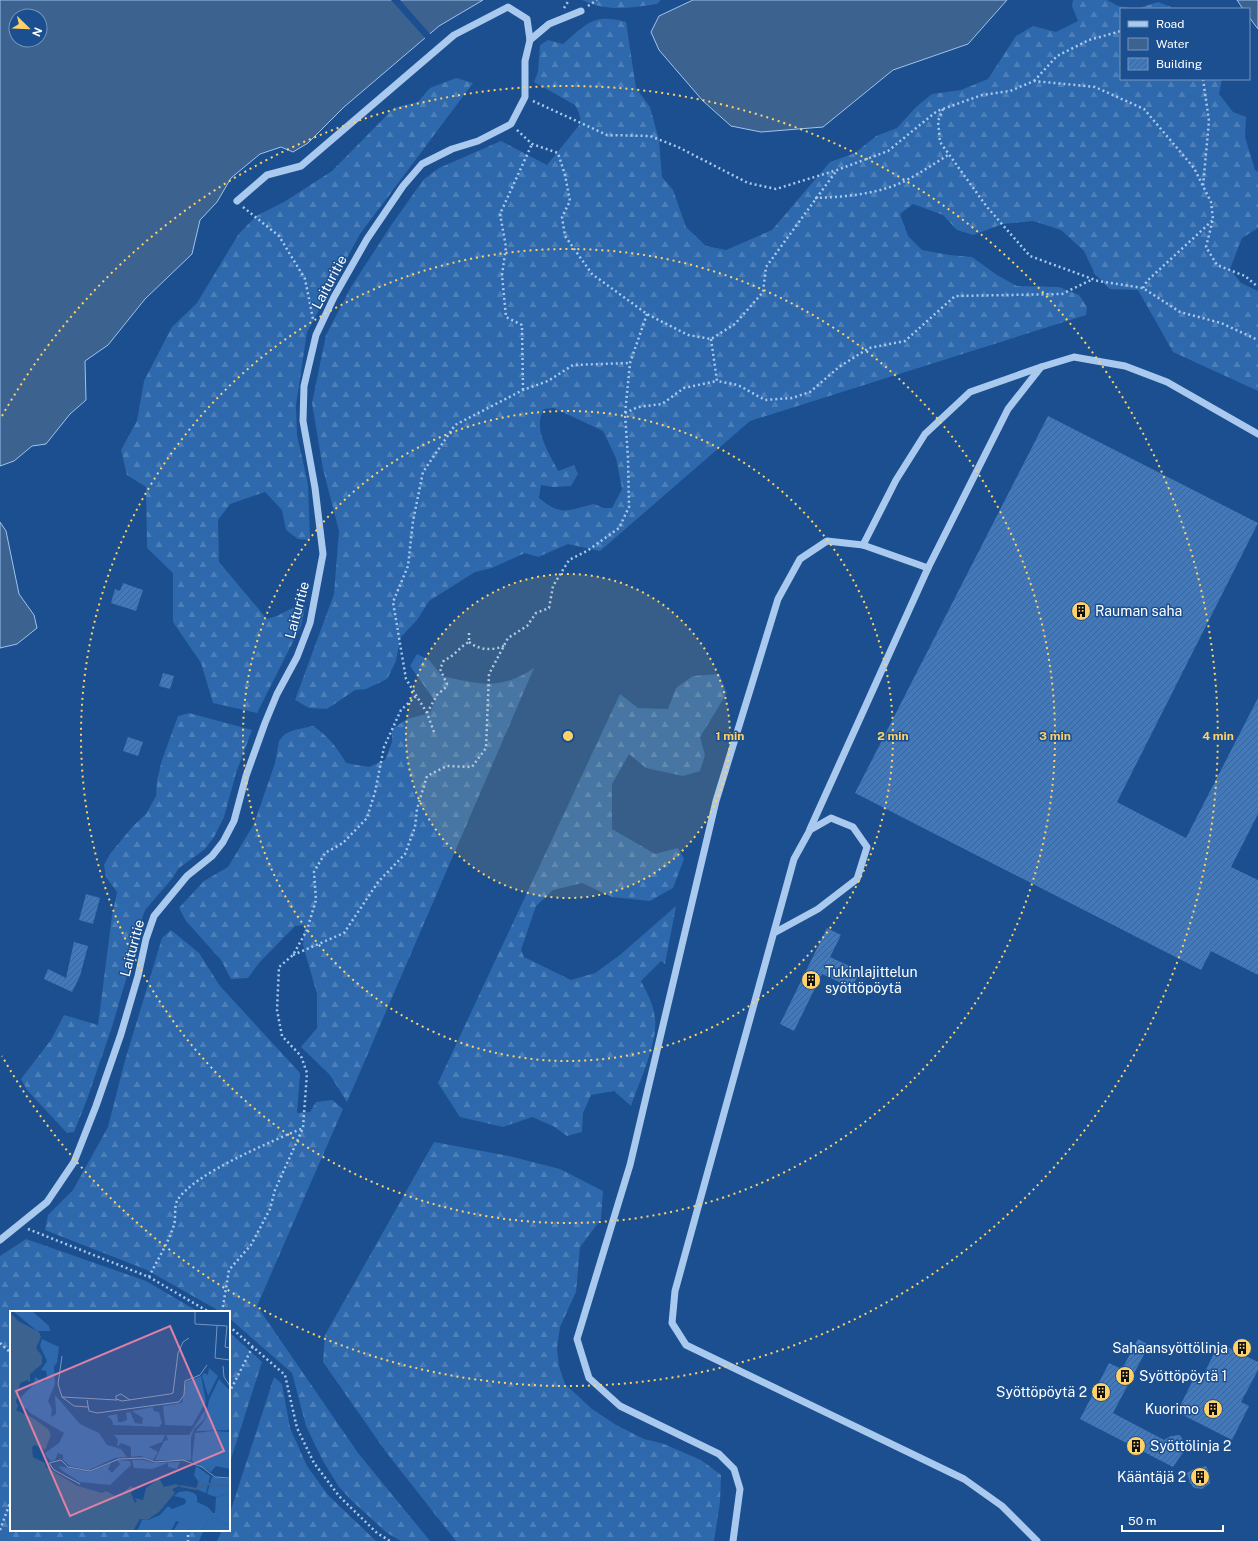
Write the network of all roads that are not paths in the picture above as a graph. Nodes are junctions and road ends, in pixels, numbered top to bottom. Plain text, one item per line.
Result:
1 (581, 11) dead end
2 (530, 40) junction
3 (237, 201) road end
4 (1041, 367) junction
5 (1258, 434) edge
6 (863, 544) junction
7 (928, 568) junction
8 (810, 830) junction
9 (774, 932) junction
10 (0, 1240) edge
11 (733, 1541) edge
12 (1037, 1541) edge

1 - 2 street
2 - 3 street
2 - 10 street, Laituritie
4 - 5 street
4 - 6 street
4 - 7 street
6 - 7 street
6 - 11 street
7 - 8 street
8 - 9 street
8 - 9 street
9 - 12 street

